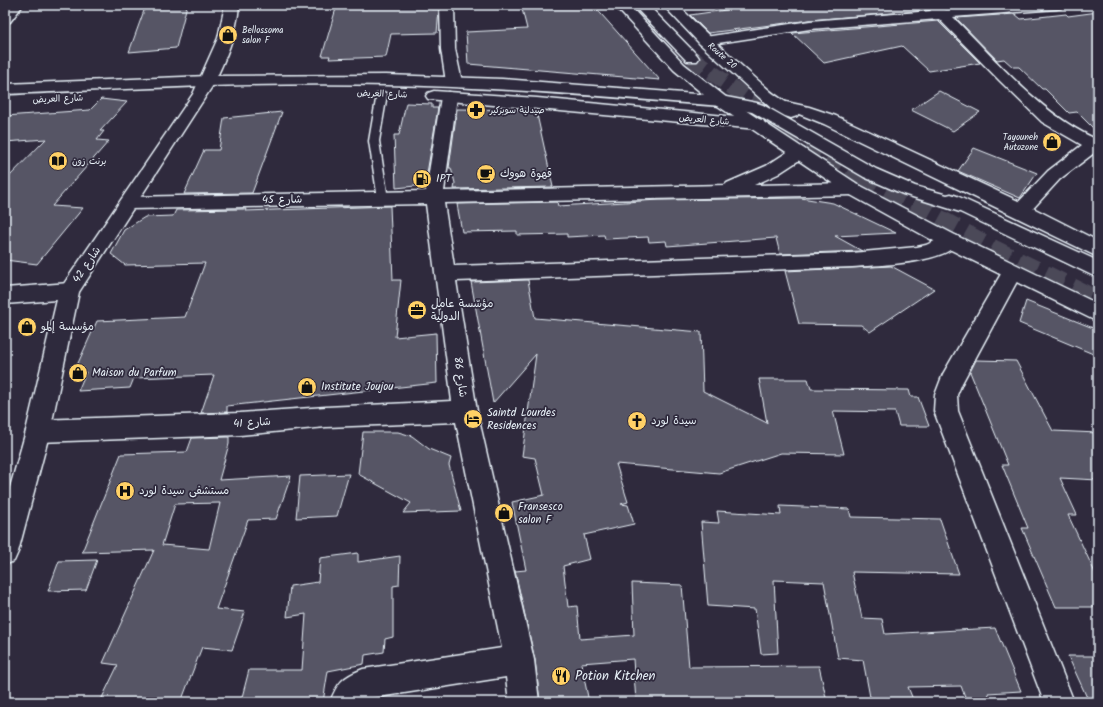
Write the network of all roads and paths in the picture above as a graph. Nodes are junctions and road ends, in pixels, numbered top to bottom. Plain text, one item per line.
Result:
1 (16, 5) edge
2 (232, 5) edge
3 (447, 5) edge
4 (622, 5) edge
5 (640, 5) edge
6 (670, 5) edge
7 (1056, 5) edge
8 (937, 9) edge
9 (5, 19) edge
10 (705, 41) junction
11 (692, 58) tunnel mouth
12 (204, 88) junction
13 (5, 89) edge
14 (452, 89) junction
15 (382, 94) junction
16 (5, 101) edge
17 (721, 101) junction
18 (777, 105) junction
19 (757, 124) junction
20 (1096, 145) edge
21 (798, 153) junction
22 (853, 189) junction
23 (723, 191) junction
24 (434, 198) junction
25 (383, 199) junction
26 (129, 202) junction
27 (965, 207) junction
28 (1020, 210) junction
29 (950, 241) junction
30 (1098, 250) edge
31 (1098, 270) edge
32 (1012, 272) junction
33 (445, 274) junction
34 (69, 291) junction
35 (5, 296) edge
36 (1098, 314) edge
37 (465, 411) junction
38 (38, 431) junction
39 (5, 552) edge
40 (519, 660) junction
41 (345, 702) edge
42 (524, 702) edge
43 (1059, 702) edge

1 - 9 main road
2 - 12 main road, شارع 42
3 - 14 main road, شارع 86
4 - 17 main road
5 - 11 main road
6 - 10 main road, Route 20
7 - 8 main road
8 - 10 main road
8 - 20 main road
10 - 18 main road, Route 20
12 - 13 main road, شارع العريض
12 - 14 main road, شارع العريض
12 - 15 main road, شارع العريض
12 - 16 main road, شارع العريض
12 - 26 main road, شارع 42
14 - 15 main road, شارع العريض
14 - 17 main road, شارع العريض
14 - 19 main road, شارع العريض
14 - 24 main road, شارع 86
15 - 25 lane
17 - 19 main road
17 - 27 main road, شارع العريض
18 - 27 main road, Route 20
18 - 28 main road
19 - 21 main road
20 - 28 main road
21 - 22 main road
21 - 23 main road
22 - 23 main road, شارع 45
22 - 29 main road
23 - 24 main road, شارع 45
24 - 25 main road, شارع 45
24 - 33 main road, شارع 86
25 - 26 main road, شارع 45
26 - 34 main road, شارع 42
27 - 31 main road
28 - 30 main road
29 - 32 main road
29 - 33 main road
32 - 36 main road
32 - 43 main road
33 - 37 main road, شارع 86
34 - 35 main road
34 - 38 main road, شارع 42
37 - 38 main road, شارع 41
37 - 40 main road, شارع 86
38 - 39 main road, شارع 42
40 - 41 main road
40 - 42 main road, شارع 86

